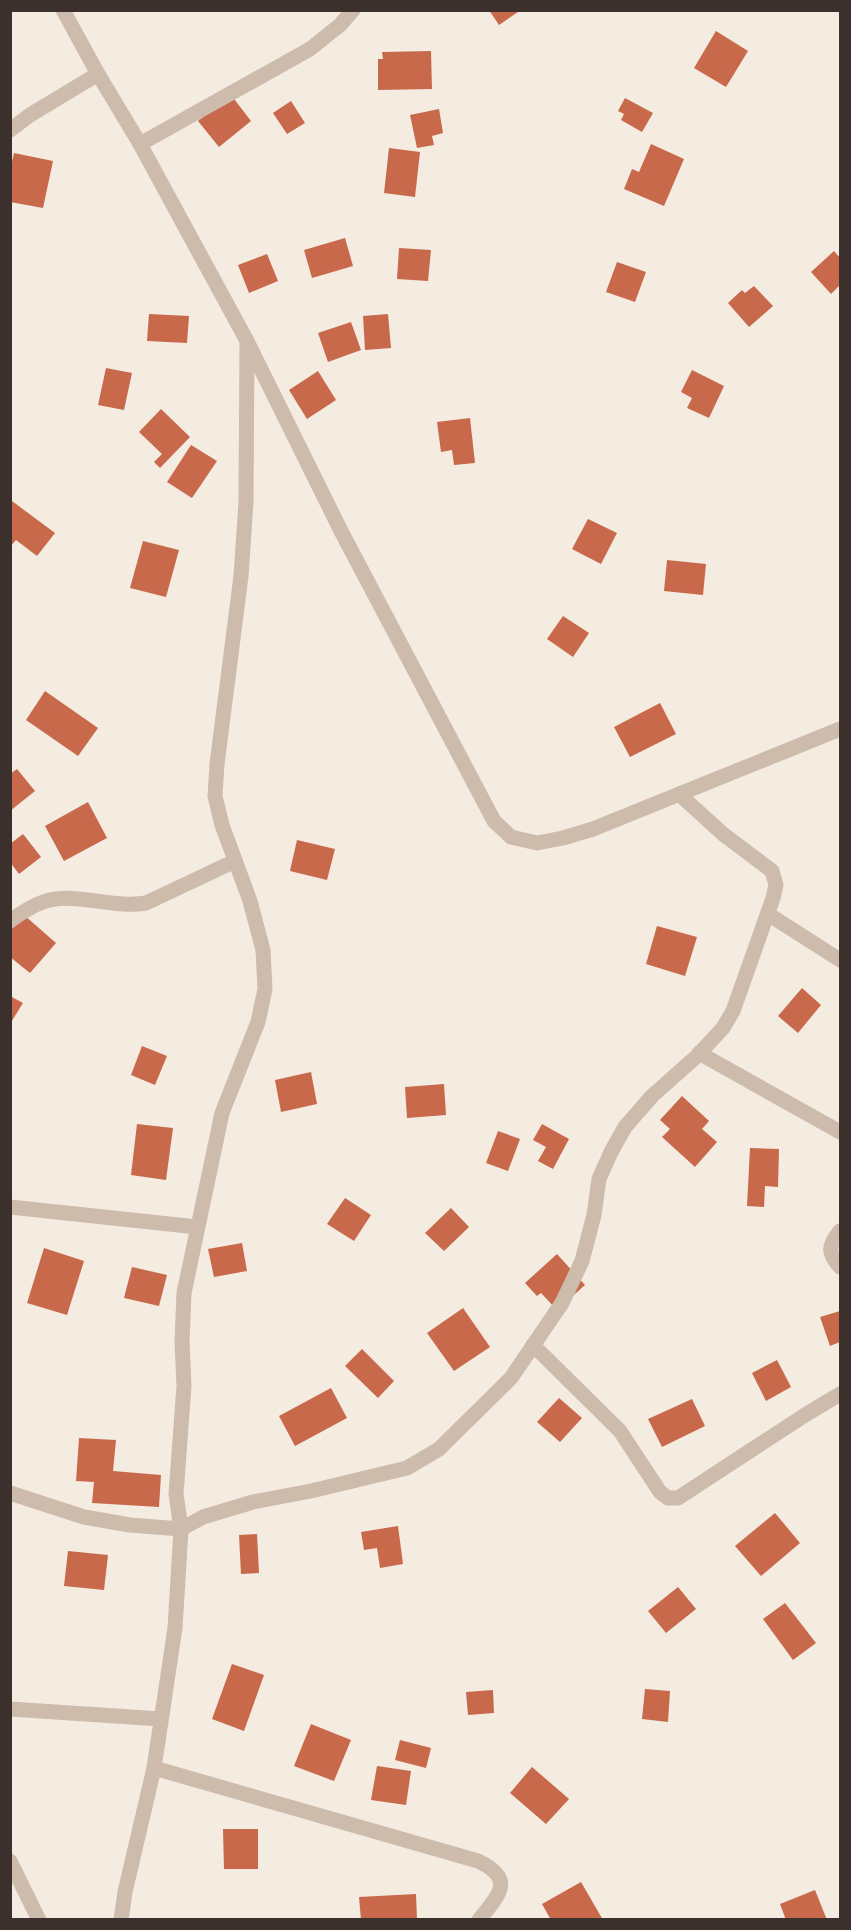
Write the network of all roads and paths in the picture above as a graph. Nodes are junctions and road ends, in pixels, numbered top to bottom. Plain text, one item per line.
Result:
1 (63, 10) edge
2 (353, 10) edge
3 (98, 74) junction
4 (10, 130) edge
5 (140, 144) junction
6 (247, 341) junction
7 (840, 729) edge
8 (679, 794) junction
9 (235, 861) junction
10 (768, 914) junction
11 (10, 921) edge
12 (840, 960) edge
13 (699, 1053) junction
14 (840, 1132) edge
15 (10, 1207) edge
16 (197, 1227) junction
17 (840, 1231) edge
18 (840, 1267) edge
19 (533, 1345) junction
20 (840, 1394) edge
21 (10, 1493) edge
22 (181, 1529) junction
23 (10, 1709) edge
24 (161, 1719) junction
25 (154, 1768) junction
26 (10, 1861) edge
27 (39, 1920) edge
28 (121, 1920) edge
29 (479, 1920) edge

1 - 3 street
2 - 5 street
3 - 4 street
3 - 5 street
5 - 6 street
6 - 8 street
6 - 9 street
7 - 8 street
8 - 10 street
9 - 11 street
9 - 16 street
10 - 12 street
10 - 13 street
13 - 14 street
13 - 19 street
15 - 16 street
16 - 22 street
17 - 18 street
19 - 20 street
19 - 22 street
21 - 22 street
22 - 24 street
23 - 24 street
24 - 25 street
25 - 28 street
25 - 29 street
26 - 27 street

